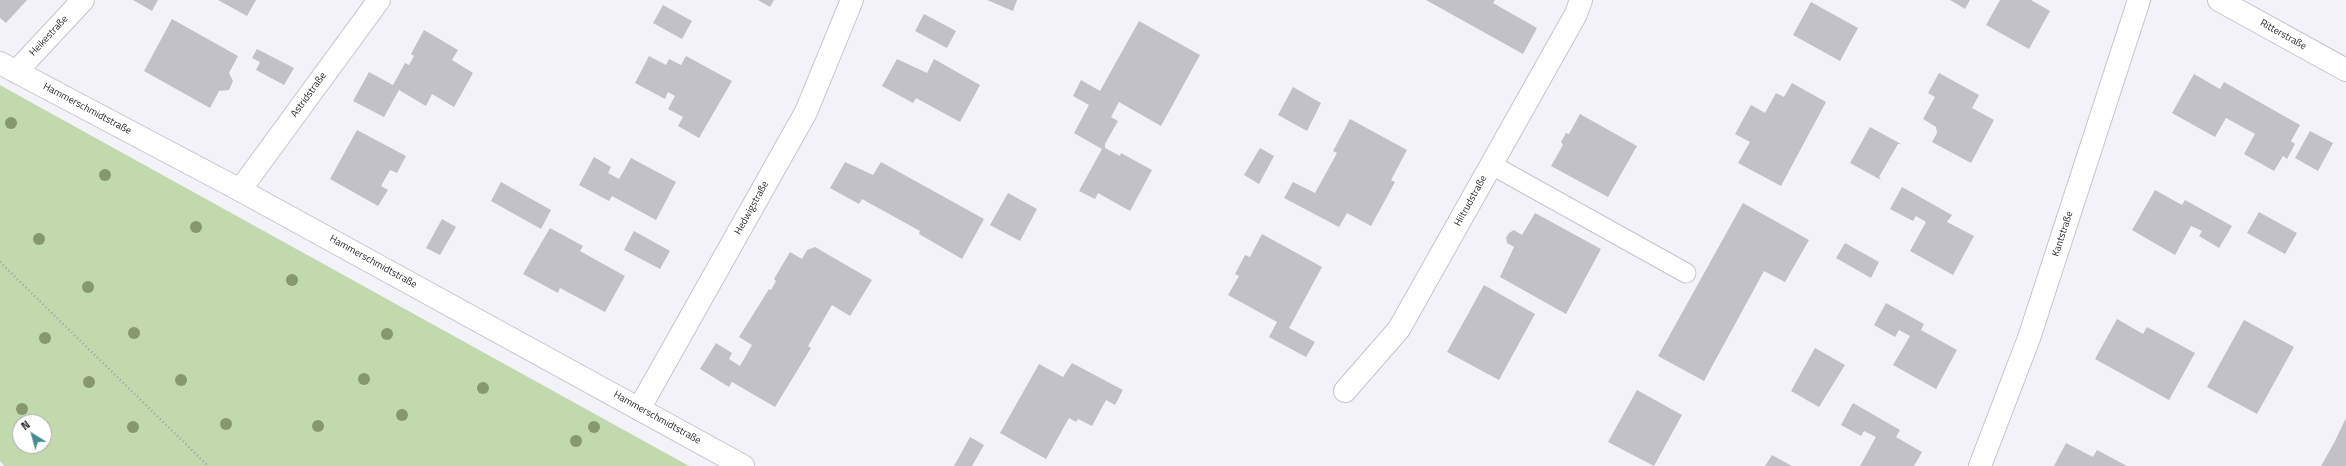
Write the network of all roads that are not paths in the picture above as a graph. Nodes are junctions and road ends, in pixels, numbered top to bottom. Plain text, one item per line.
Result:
1 (83, 0) edge
2 (378, 0) edge
3 (852, 0) edge
4 (1581, 0) edge
5 (2139, 0) edge
6 (2219, 0) edge
7 (8, 67) edge
8 (2346, 70) edge
9 (1492, 165) junction
10 (240, 190) junction
11 (1686, 273) dead end
12 (1345, 391) dead end
13 (639, 409) junction
14 (743, 466) edge
15 (1980, 466) edge

1 - 7 street, Heikestraße
2 - 10 street, Astridstraße
3 - 13 street, Hedwigstraße
4 - 9 street, Hiltrudstraße
5 - 15 street, Kantstraße
6 - 8 street, Ritterstraße
7 - 10 street, Hammerschmidtstraße
9 - 11 lane
9 - 12 street, Hiltrudstraße
10 - 13 street, Hammerschmidtstraße
13 - 14 street, Hammerschmidtstraße

